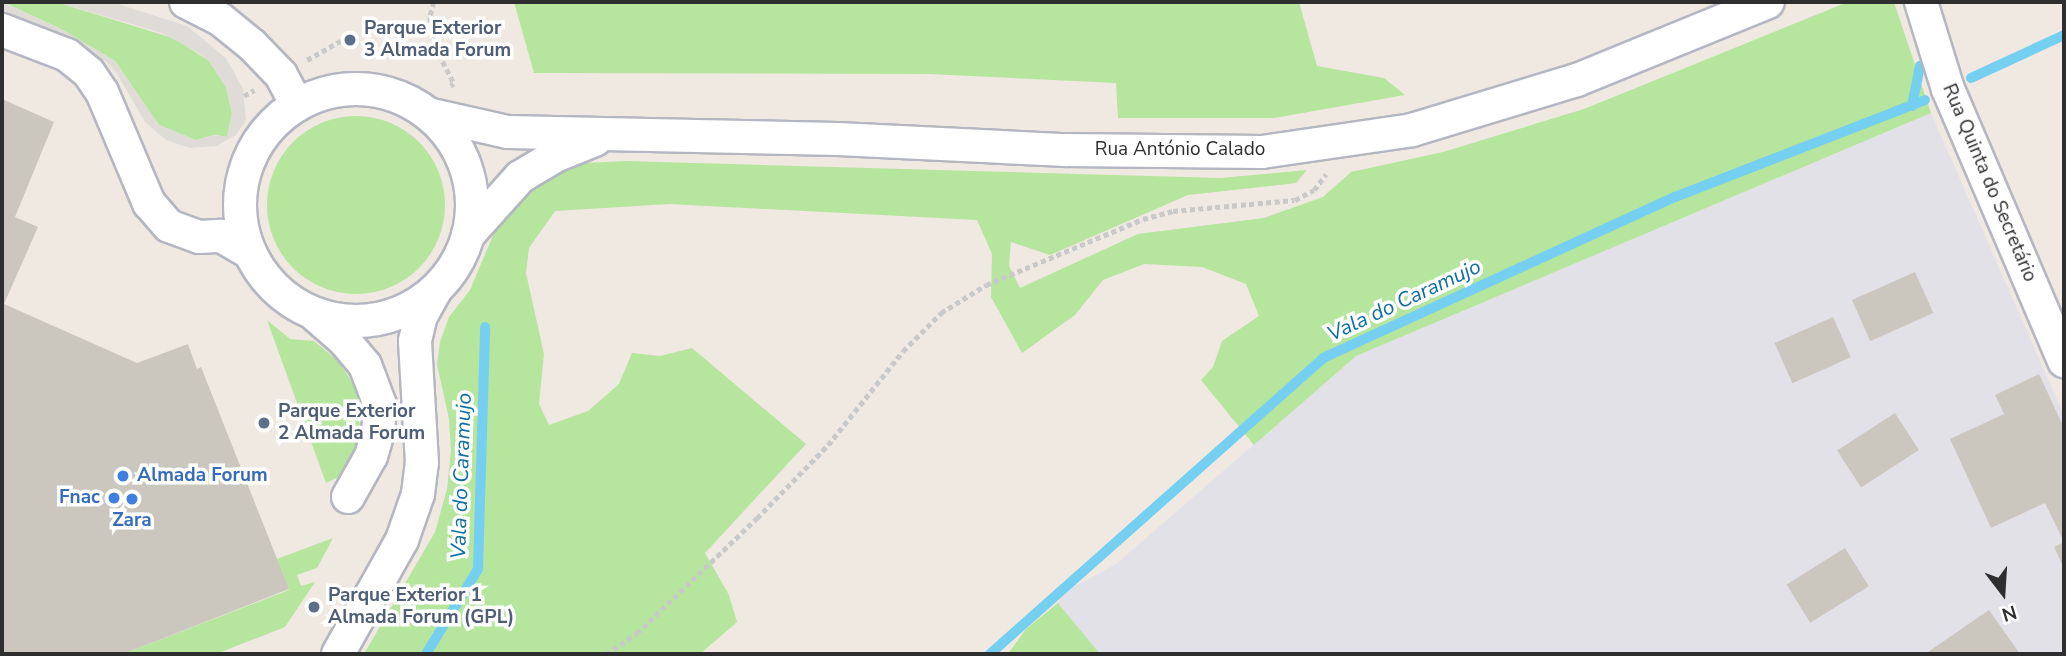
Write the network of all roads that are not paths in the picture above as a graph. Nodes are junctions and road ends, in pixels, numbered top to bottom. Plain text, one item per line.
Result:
1 (186, 2) edge
2 (1768, 2) edge
3 (1921, 2) edge
4 (2, 30) edge
5 (297, 105) junction
6 (428, 114) junction
7 (610, 135) junction
8 (468, 235) junction
9 (249, 252) junction
10 (436, 290) junction
11 (314, 314) junction
12 (2064, 361) edge
13 (348, 497) dead end
14 (358, 617) junction
15 (330, 654) edge
16 (338, 654) edge

1 - 5 street
2 - 7 street, Rua António Calado
3 - 12 street, Rua Quinta do Secretário
4 - 9 street
5 - 6 street
5 - 9 street
6 - 7 street, Rua António Calado
6 - 8 street
7 - 8 street, Rua António Calado
8 - 10 street
9 - 11 street
10 - 11 street
10 - 14 street
11 - 13 street
14 - 15 street
14 - 16 street

